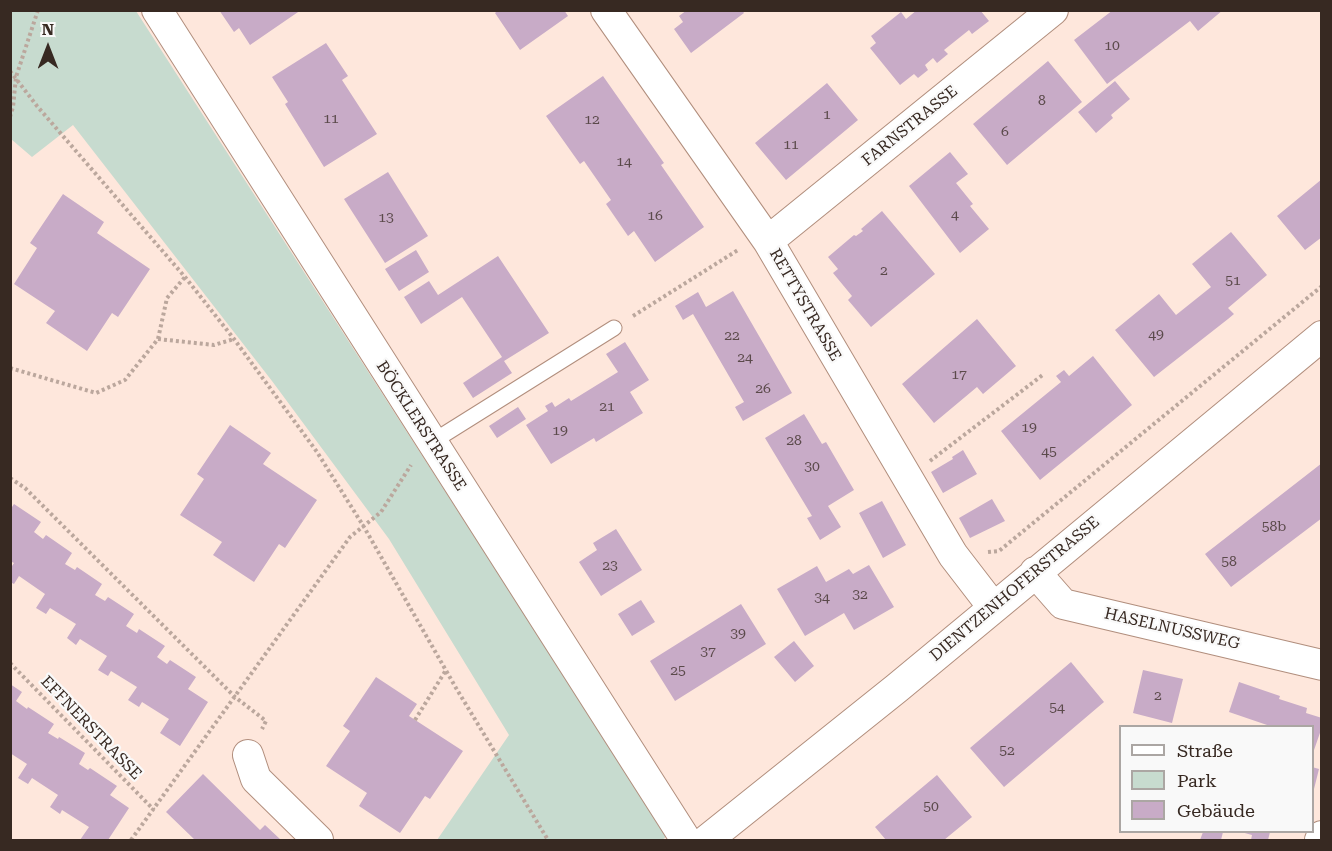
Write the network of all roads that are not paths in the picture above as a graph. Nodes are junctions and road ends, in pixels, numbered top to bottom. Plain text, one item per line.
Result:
1 (157, 10) edge
2 (606, 10) edge
3 (1037, 15) edge
4 (768, 241) junction
5 (614, 328) road end
6 (1322, 336) edge
7 (432, 442) junction
8 (1035, 572) junction
9 (993, 607) junction
10 (1322, 665) edge
11 (248, 755) road end
12 (318, 840) edge
13 (686, 840) edge
14 (707, 840) edge

1 - 7 street, BÖCKLERSTRASSE
2 - 4 street, RETTYSTRASSE
3 - 4 street, FARNSTRASSE
4 - 9 street, RETTYSTRASSE
5 - 7 lane
6 - 8 street, DIENTZENHOFERSTRASSE
7 - 13 street, BÖCKLERSTRASSE
8 - 9 street, DIENTZENHOFERSTRASSE
8 - 10 street, HASELNUSSWEG
9 - 14 street, DIENTZENHOFERSTRASSE
11 - 12 street

